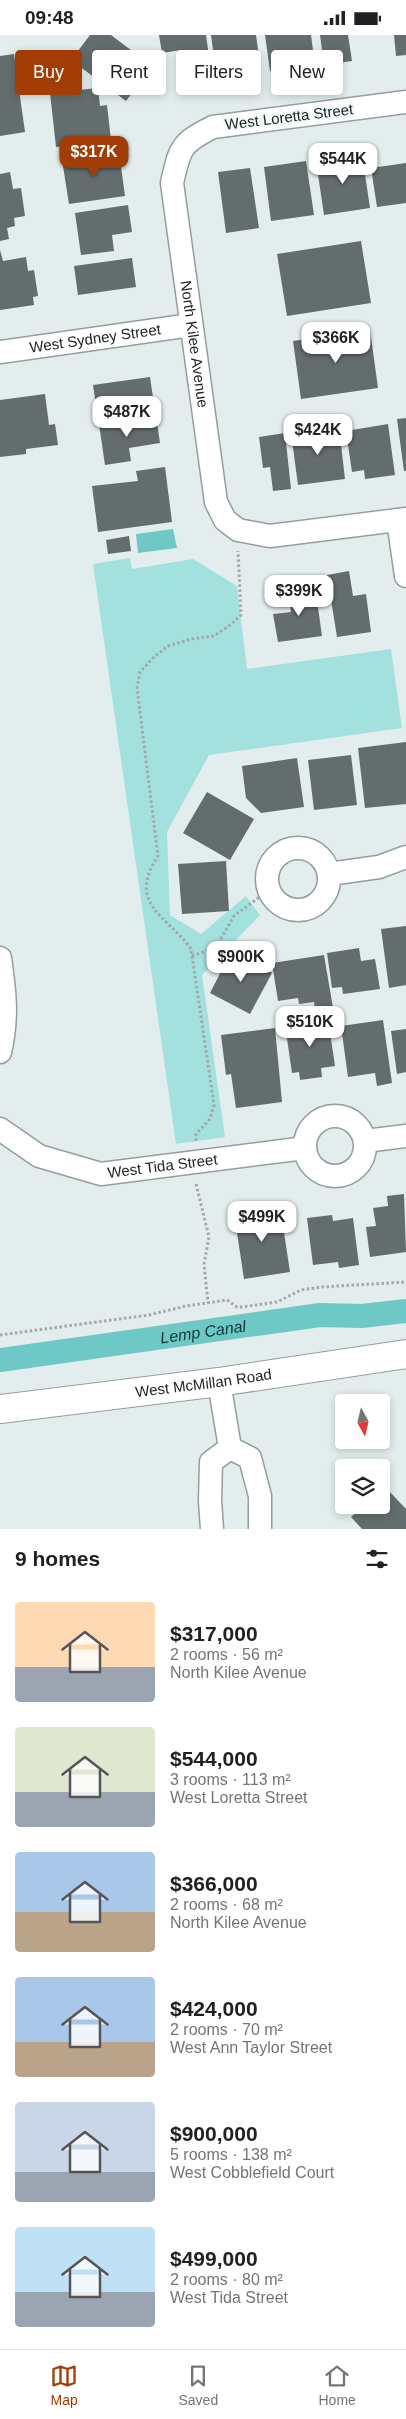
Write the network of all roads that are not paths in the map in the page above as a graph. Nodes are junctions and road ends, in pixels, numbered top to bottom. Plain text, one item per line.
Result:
1 (406, 102) edge
2 (179, 151) joint
3 (191, 325) junction
4 (0, 352) edge
5 (402, 520) edge
6 (406, 576) edge
7 (406, 857) edge
8 (329, 874) junction
9 (0, 958) edge
10 (0, 1052) edge
11 (0, 1129) edge
12 (406, 1136) edge
13 (365, 1141) junction
14 (305, 1148) junction
15 (406, 1354) edge
16 (219, 1382) junction
17 (0, 1409) edge
18 (230, 1447) junction
19 (212, 1529) edge
20 (260, 1529) edge

1 - 2 street, West Loretta Street
2 - 3 street, North Kilee Avenue
3 - 4 street, West Sydney Street
3 - 5 street, North Kilee Avenue
5 - 6 street
7 - 8 street
8 - 8 street
9 - 10 street
11 - 14 street, West Tida Street
12 - 13 street
13 - 14 street
13 - 14 street
15 - 16 main road, West McMillan Road
16 - 17 main road, West McMillan Road
16 - 18 street
18 - 19 street
18 - 20 street

